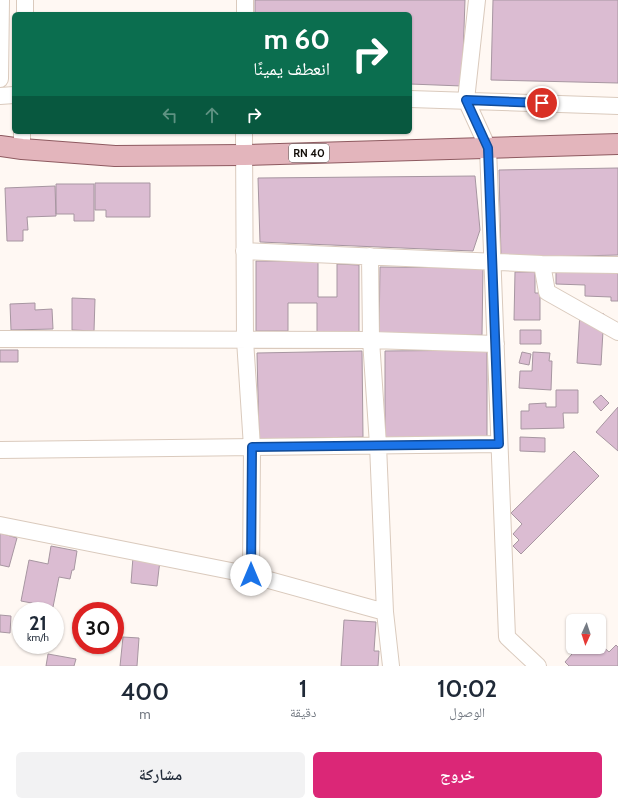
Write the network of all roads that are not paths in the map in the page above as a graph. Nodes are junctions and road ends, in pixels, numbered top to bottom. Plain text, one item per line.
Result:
1 (1, 0) edge
2 (25, 0) edge
3 (245, 0) edge
4 (477, 0) edge
5 (25, 12) edge
6 (245, 12) edge
7 (0, 79) edge
8 (12, 95) edge
9 (0, 96) edge
10 (412, 98) edge
11 (466, 100) junction
12 (618, 106) edge
13 (244, 134) edge
14 (618, 144) edge
15 (10, 145) edge
16 (488, 148) junction
17 (244, 155) junction
18 (244, 251) junction
19 (370, 256) junction
20 (492, 261) junction
21 (542, 264) junction
22 (618, 265) edge
23 (618, 332) edge
24 (0, 339) edge
25 (246, 340) junction
26 (371, 340) junction
27 (496, 344) junction
28 (499, 444) junction
29 (378, 445) junction
30 (252, 447) junction
31 (0, 450) edge
32 (0, 525) edge
33 (251, 575) junction
34 (385, 612) junction
35 (390, 666) edge
36 (538, 666) edge

1 - 7 street
2 - 5 street
3 - 6 street
4 - 11 street
8 - 9 street
10 - 11 street
11 - 12 street
11 - 16 street
13 - 17 street
14 - 16 main road, RN 40
15 - 17 main road, RN 40
16 - 17 main road, RN 40
16 - 20 street
17 - 18 street
18 - 19 street
18 - 25 street
19 - 20 street
19 - 26 street
20 - 21 street
20 - 27 street
21 - 22 street
21 - 23 street
24 - 25 street
25 - 26 street
25 - 30 street
26 - 27 street
26 - 29 street
27 - 28 street
28 - 29 street
28 - 36 street
29 - 30 street
29 - 34 street
30 - 31 street
30 - 33 street
32 - 33 street
33 - 34 street
34 - 35 street

